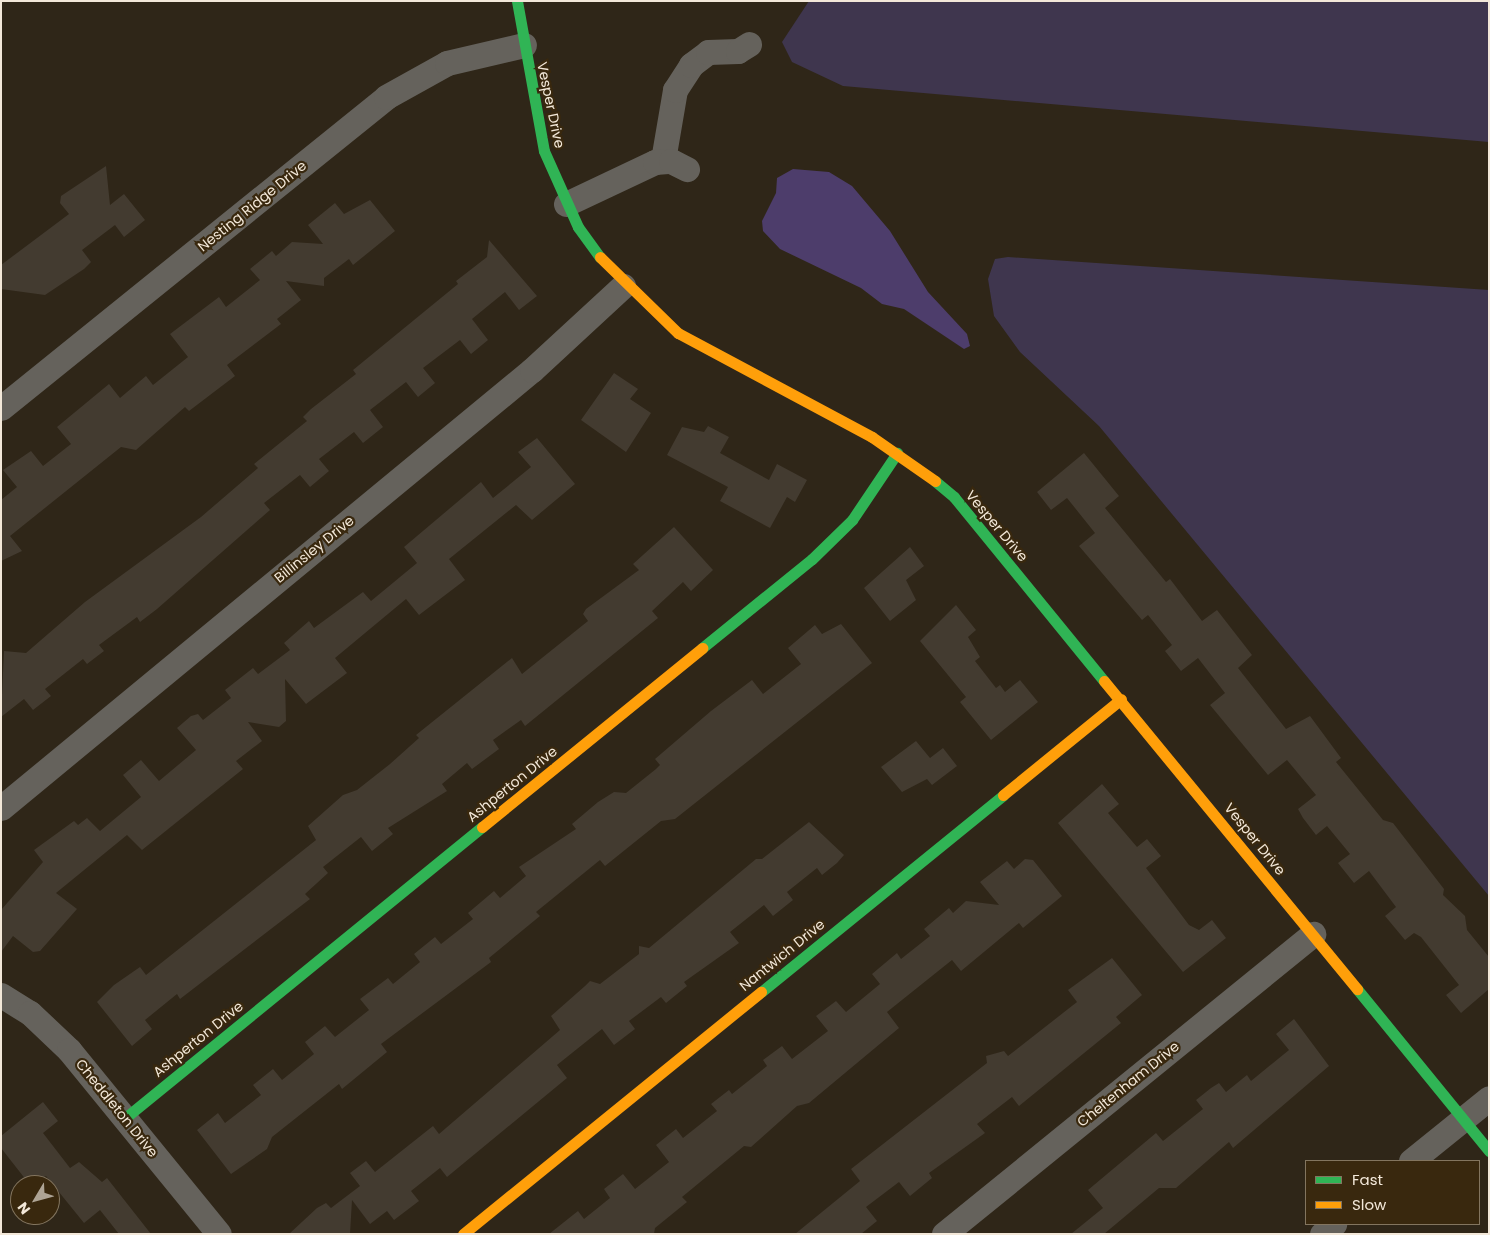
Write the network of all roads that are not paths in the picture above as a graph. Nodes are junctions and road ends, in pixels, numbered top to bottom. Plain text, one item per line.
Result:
1 (517, 1) edge
2 (749, 44) dead end
3 (524, 45) junction
4 (663, 160) junction
5 (687, 169) dead end
6 (566, 204) junction
7 (623, 286) junction
8 (1, 408) edge
9 (897, 453) junction
10 (1121, 699) junction
11 (1, 808) edge
12 (1313, 934) junction
13 (1, 995) edge
14 (1489, 1098) edge
15 (125, 1118) junction
16 (1463, 1120) junction
17 (1489, 1151) edge
18 (1412, 1160) edge
19 (1333, 1225) edge
20 (219, 1234) edge
21 (463, 1234) edge
22 (944, 1234) edge
23 (1322, 1234) edge

1 - 3 street, Vesper Drive
2 - 4 street
3 - 6 street, Vesper Drive
3 - 8 street, Nesting Ridge Drive
4 - 5 street
4 - 6 street
6 - 7 street, Vesper Drive
7 - 9 street, Vesper Drive
7 - 11 street, Billinsley Drive
9 - 10 street, Vesper Drive
9 - 15 street, Ashperton Drive
10 - 12 street, Vesper Drive
10 - 21 street, Nantwich Drive
12 - 16 street, Vesper Drive
12 - 22 street, Cheltenham Drive
13 - 15 street, Cheddleton Drive
14 - 16 street
15 - 20 street, Cheddleton Drive
16 - 17 street, Vesper Drive
16 - 18 street
19 - 23 street

